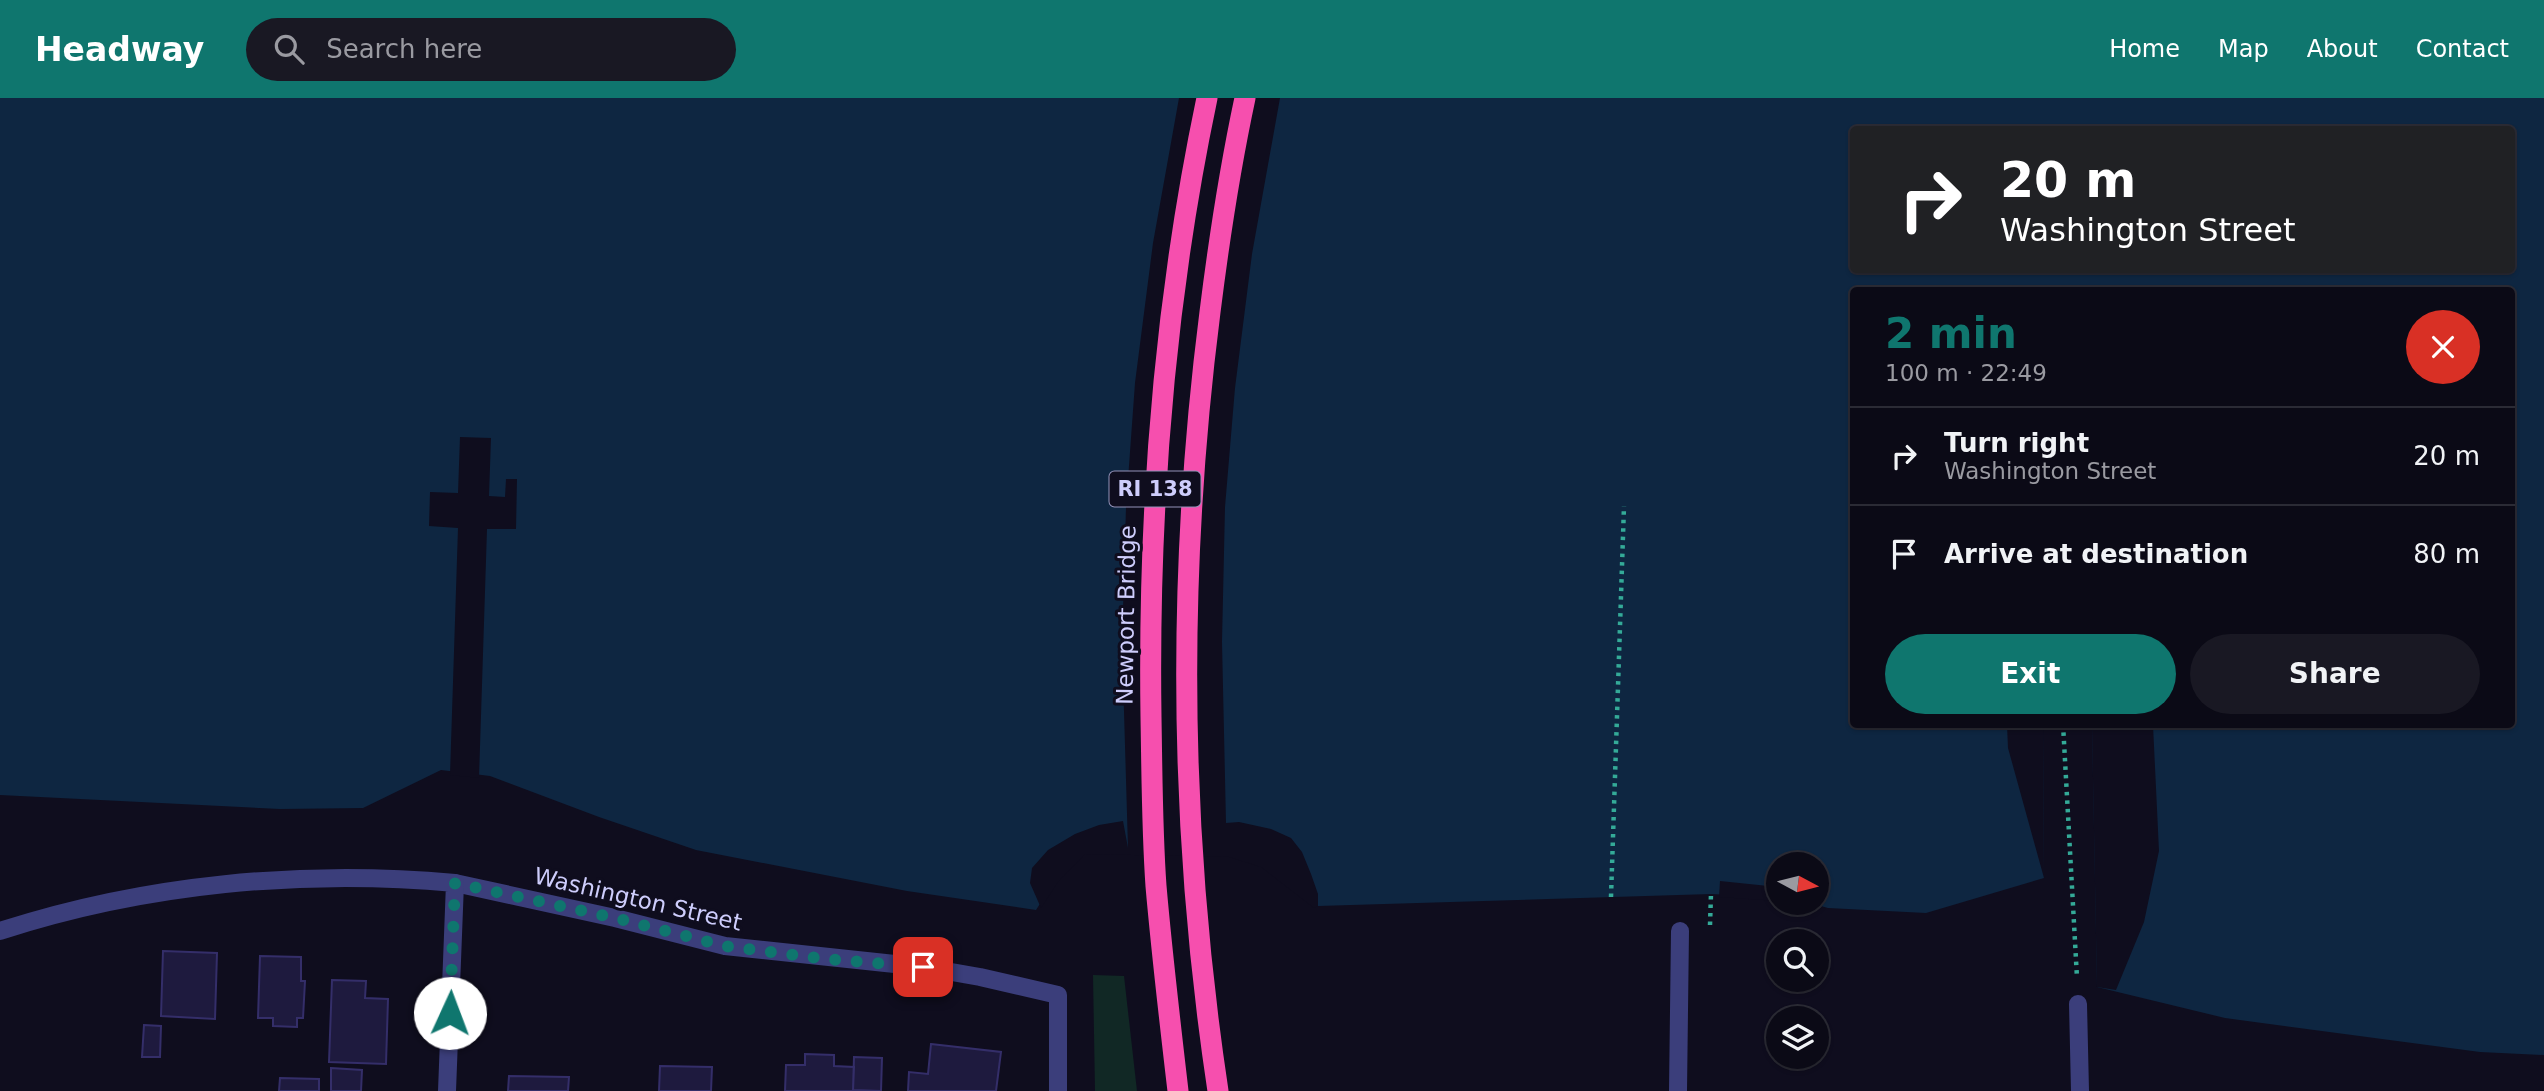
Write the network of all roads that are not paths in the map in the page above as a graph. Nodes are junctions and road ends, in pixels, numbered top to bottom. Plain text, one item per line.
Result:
1 (1207, 98) edge
2 (1245, 98) edge
3 (455, 883) junction
4 (0, 931) edge
5 (1680, 931) dead end
6 (2078, 1004) road end
7 (447, 1091) edge
8 (1058, 1091) edge
9 (1178, 1091) edge
10 (1218, 1091) edge
11 (1678, 1091) edge
12 (2080, 1091) edge

1 - 9 highway, Newport Bridge / RI 138
2 - 10 highway, RI 138
3 - 4 street, Washington Street
3 - 7 street
3 - 8 street, Washington Street
5 - 11 street
6 - 12 street

